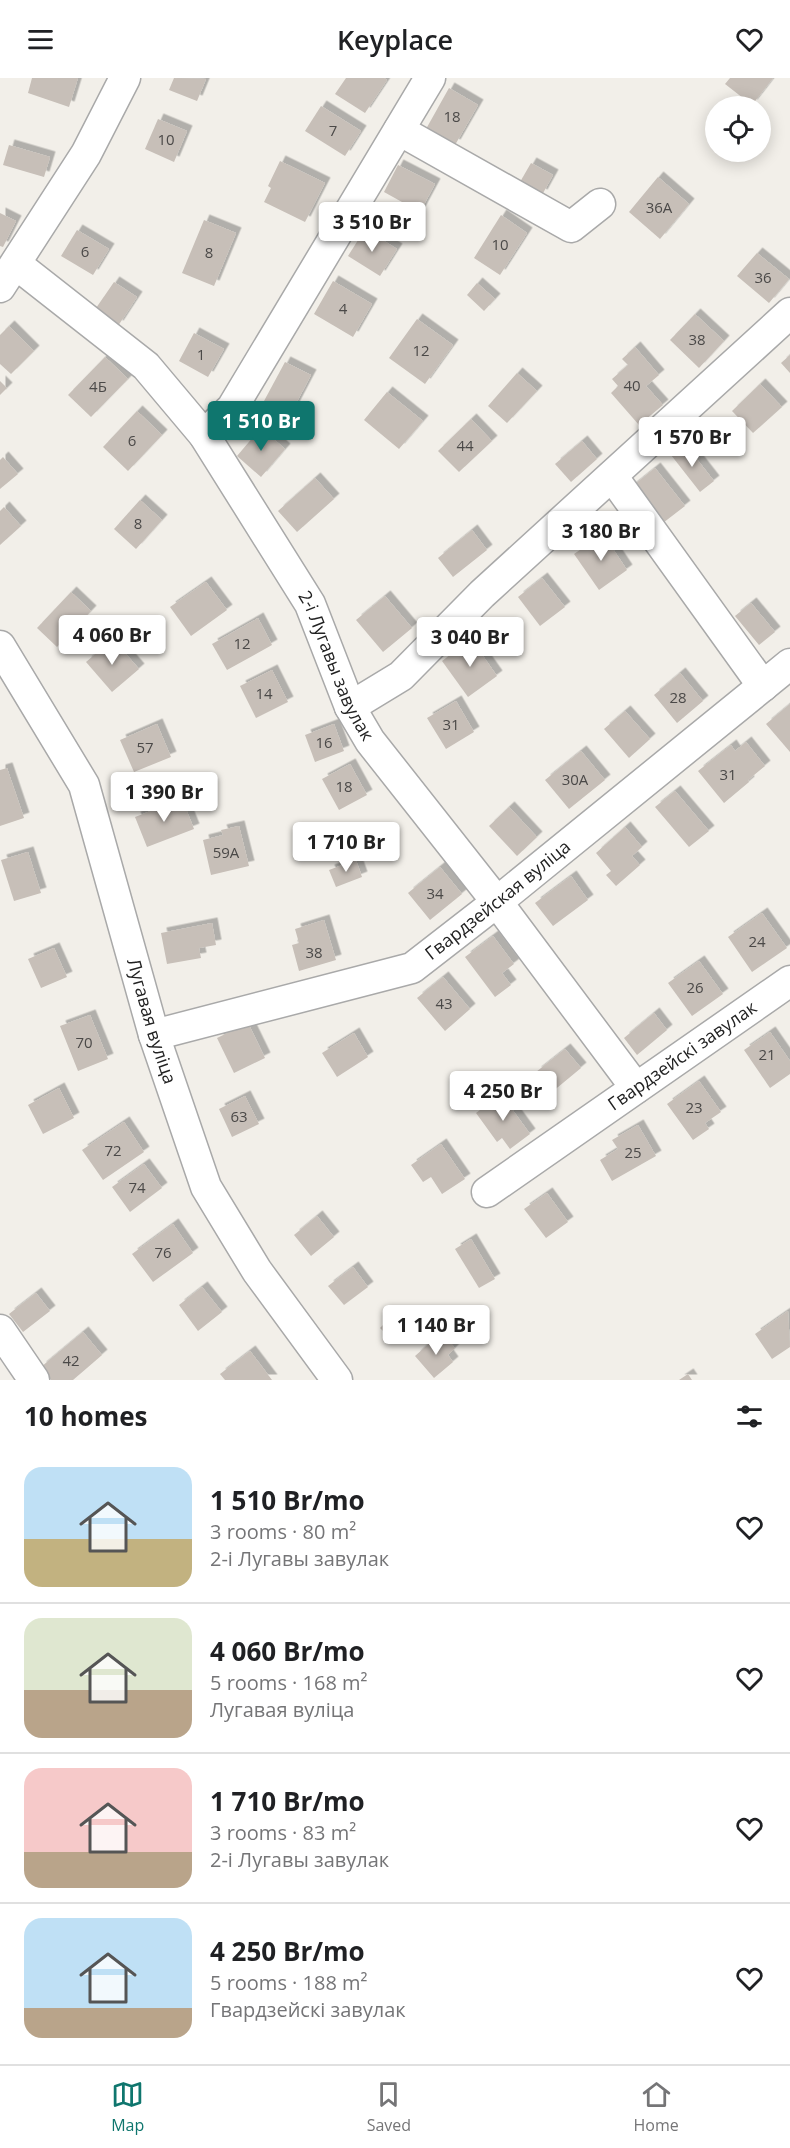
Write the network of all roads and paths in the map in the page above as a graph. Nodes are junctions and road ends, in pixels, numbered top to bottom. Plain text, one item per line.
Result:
1 (125, 78) edge
2 (430, 78) edge
3 (399, 129) junction
4 (600, 204) dead end
5 (8, 275) edge
6 (790, 313) edge
7 (204, 435) junction
8 (612, 476) junction
9 (0, 646) edge
10 (790, 664) edge
11 (763, 686) junction
12 (350, 707) junction
13 (497, 902) junction
14 (790, 981) edge
15 (154, 1035) junction
16 (636, 1088) junction
17 (488, 1192) dead end
18 (0, 1330) edge
19 (34, 1380) edge
20 (337, 1380) edge

1 - 5 street
2 - 3 street
3 - 4 street
3 - 7 street
5 - 7 street, 2-і Лугавы завулак
6 - 8 street
7 - 12 street, 2-і Лугавы завулак
8 - 11 street
8 - 12 street
9 - 15 street, Лугавая вуліца
10 - 11 street, Гвардзейская вуліца
11 - 13 street, Гвардзейская вуліца
12 - 13 street, 2-і Лугавы завулак
13 - 15 street, Гвардзейская вуліца
13 - 16 street, 2-і Лугавы завулак
14 - 16 street, Гвардзейскі завулак
15 - 20 street, Лугавая вуліца
16 - 17 street, Гвардзейскі завулак
18 - 19 street

